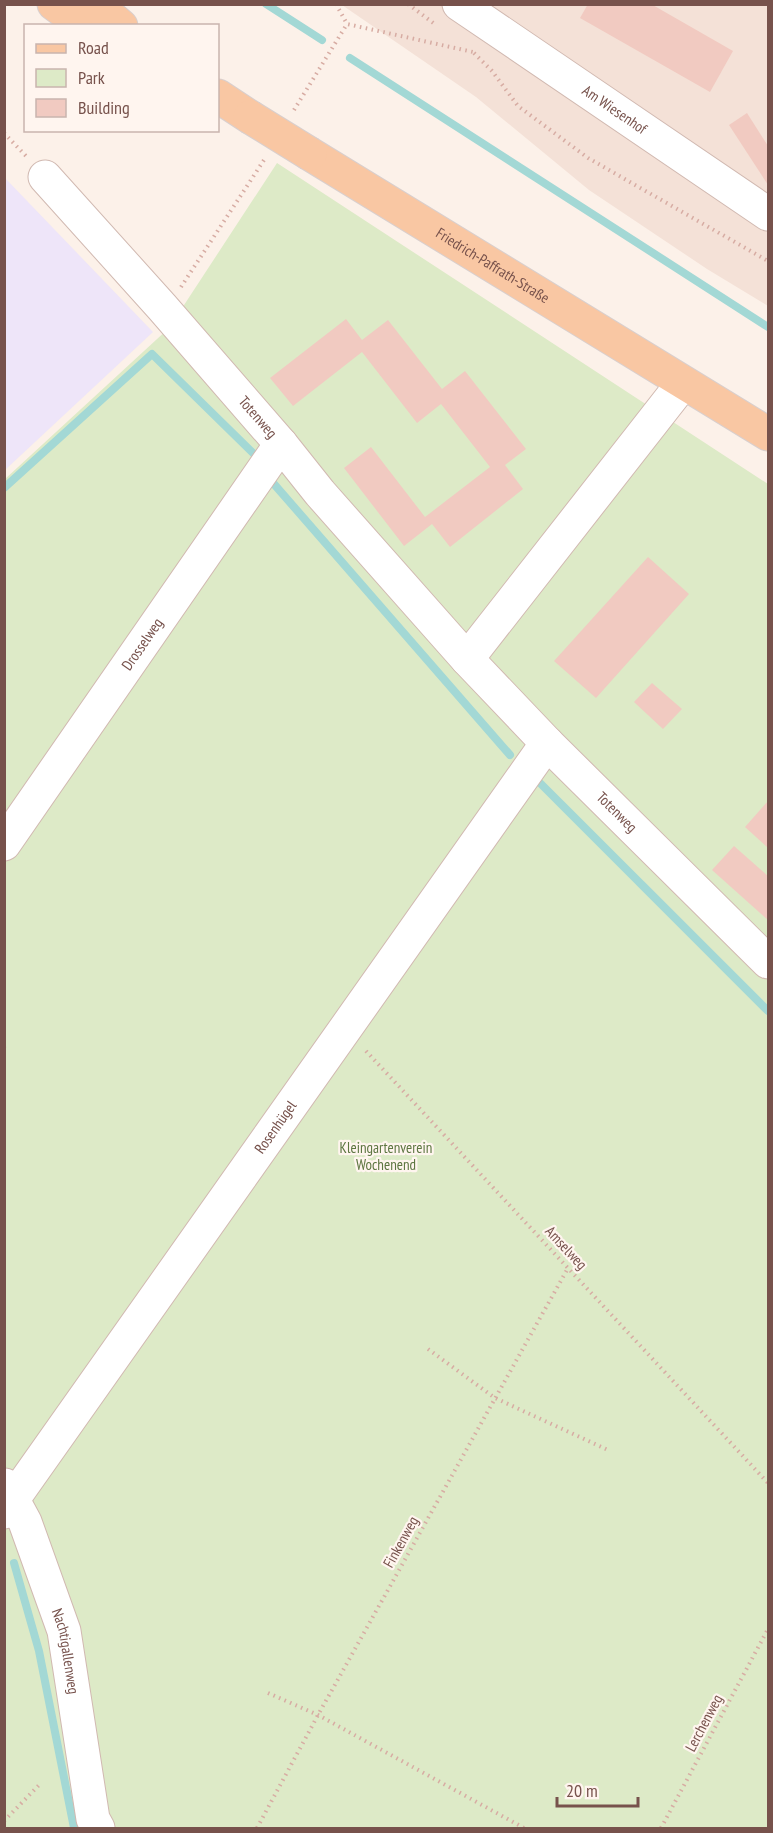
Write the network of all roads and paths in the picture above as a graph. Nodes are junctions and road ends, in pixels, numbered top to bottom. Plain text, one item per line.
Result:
1 (54, 4) edge
2 (95, 4) edge
3 (336, 4) edge
4 (408, 4) edge
5 (452, 18) edge
6 (81, 24) edge
7 (119, 24) edge
8 (347, 24) junction
9 (464, 45) dead end
10 (473, 52) junction
11 (219, 97) edge
12 (293, 112) dead end
13 (264, 160) dead end
14 (45, 177) dead end
15 (768, 214) edge
16 (768, 261) edge
17 (162, 307) junction
18 (683, 383) junction
19 (768, 434) edge
20 (281, 444) junction
21 (467, 659) junction
22 (548, 743) junction
23 (4, 844) edge
24 (768, 962) edge
25 (346, 1029) junction
26 (568, 1268) junction
27 (428, 1349) dead end
28 (495, 1398) junction
29 (608, 1450) dead end
30 (768, 1483) edge
31 (7, 1499) edge
32 (768, 1629) edge
33 (268, 1694) dead end
34 (318, 1715) junction
35 (40, 1784) dead end
36 (4, 1821) edge
37 (98, 1828) edge
38 (257, 1828) edge
39 (524, 1828) edge
40 (661, 1828) edge

1 - 6 main road
2 - 7 main road
3 - 8 path
4 - 5 path
5 - 15 street, Am Wiesenhof
8 - 10 path
8 - 12 path
9 - 10 path
10 - 16 path
11 - 18 main road, Friedrich-Paffrath-Straße, bridge
13 - 17 path
14 - 17 street, Totenweg
17 - 20 street, Totenweg
18 - 19 main road, Friedrich-Paffrath-Straße
18 - 21 street
20 - 21 street, Totenweg
20 - 23 street, Drosselweg
21 - 22 street, Totenweg
22 - 24 street, Totenweg
22 - 25 street, Rosenhügel
25 - 26 path, Amselweg
25 - 31 street, Rosenhügel
26 - 28 path, Finkenweg
26 - 30 path, Amselweg
27 - 28 path
28 - 29 path
28 - 34 path, Finkenweg
31 - 37 street, Nachtigallenweg
32 - 40 path, Lerchenweg
33 - 34 path
34 - 38 path, Finkenweg
34 - 39 path
35 - 36 path

